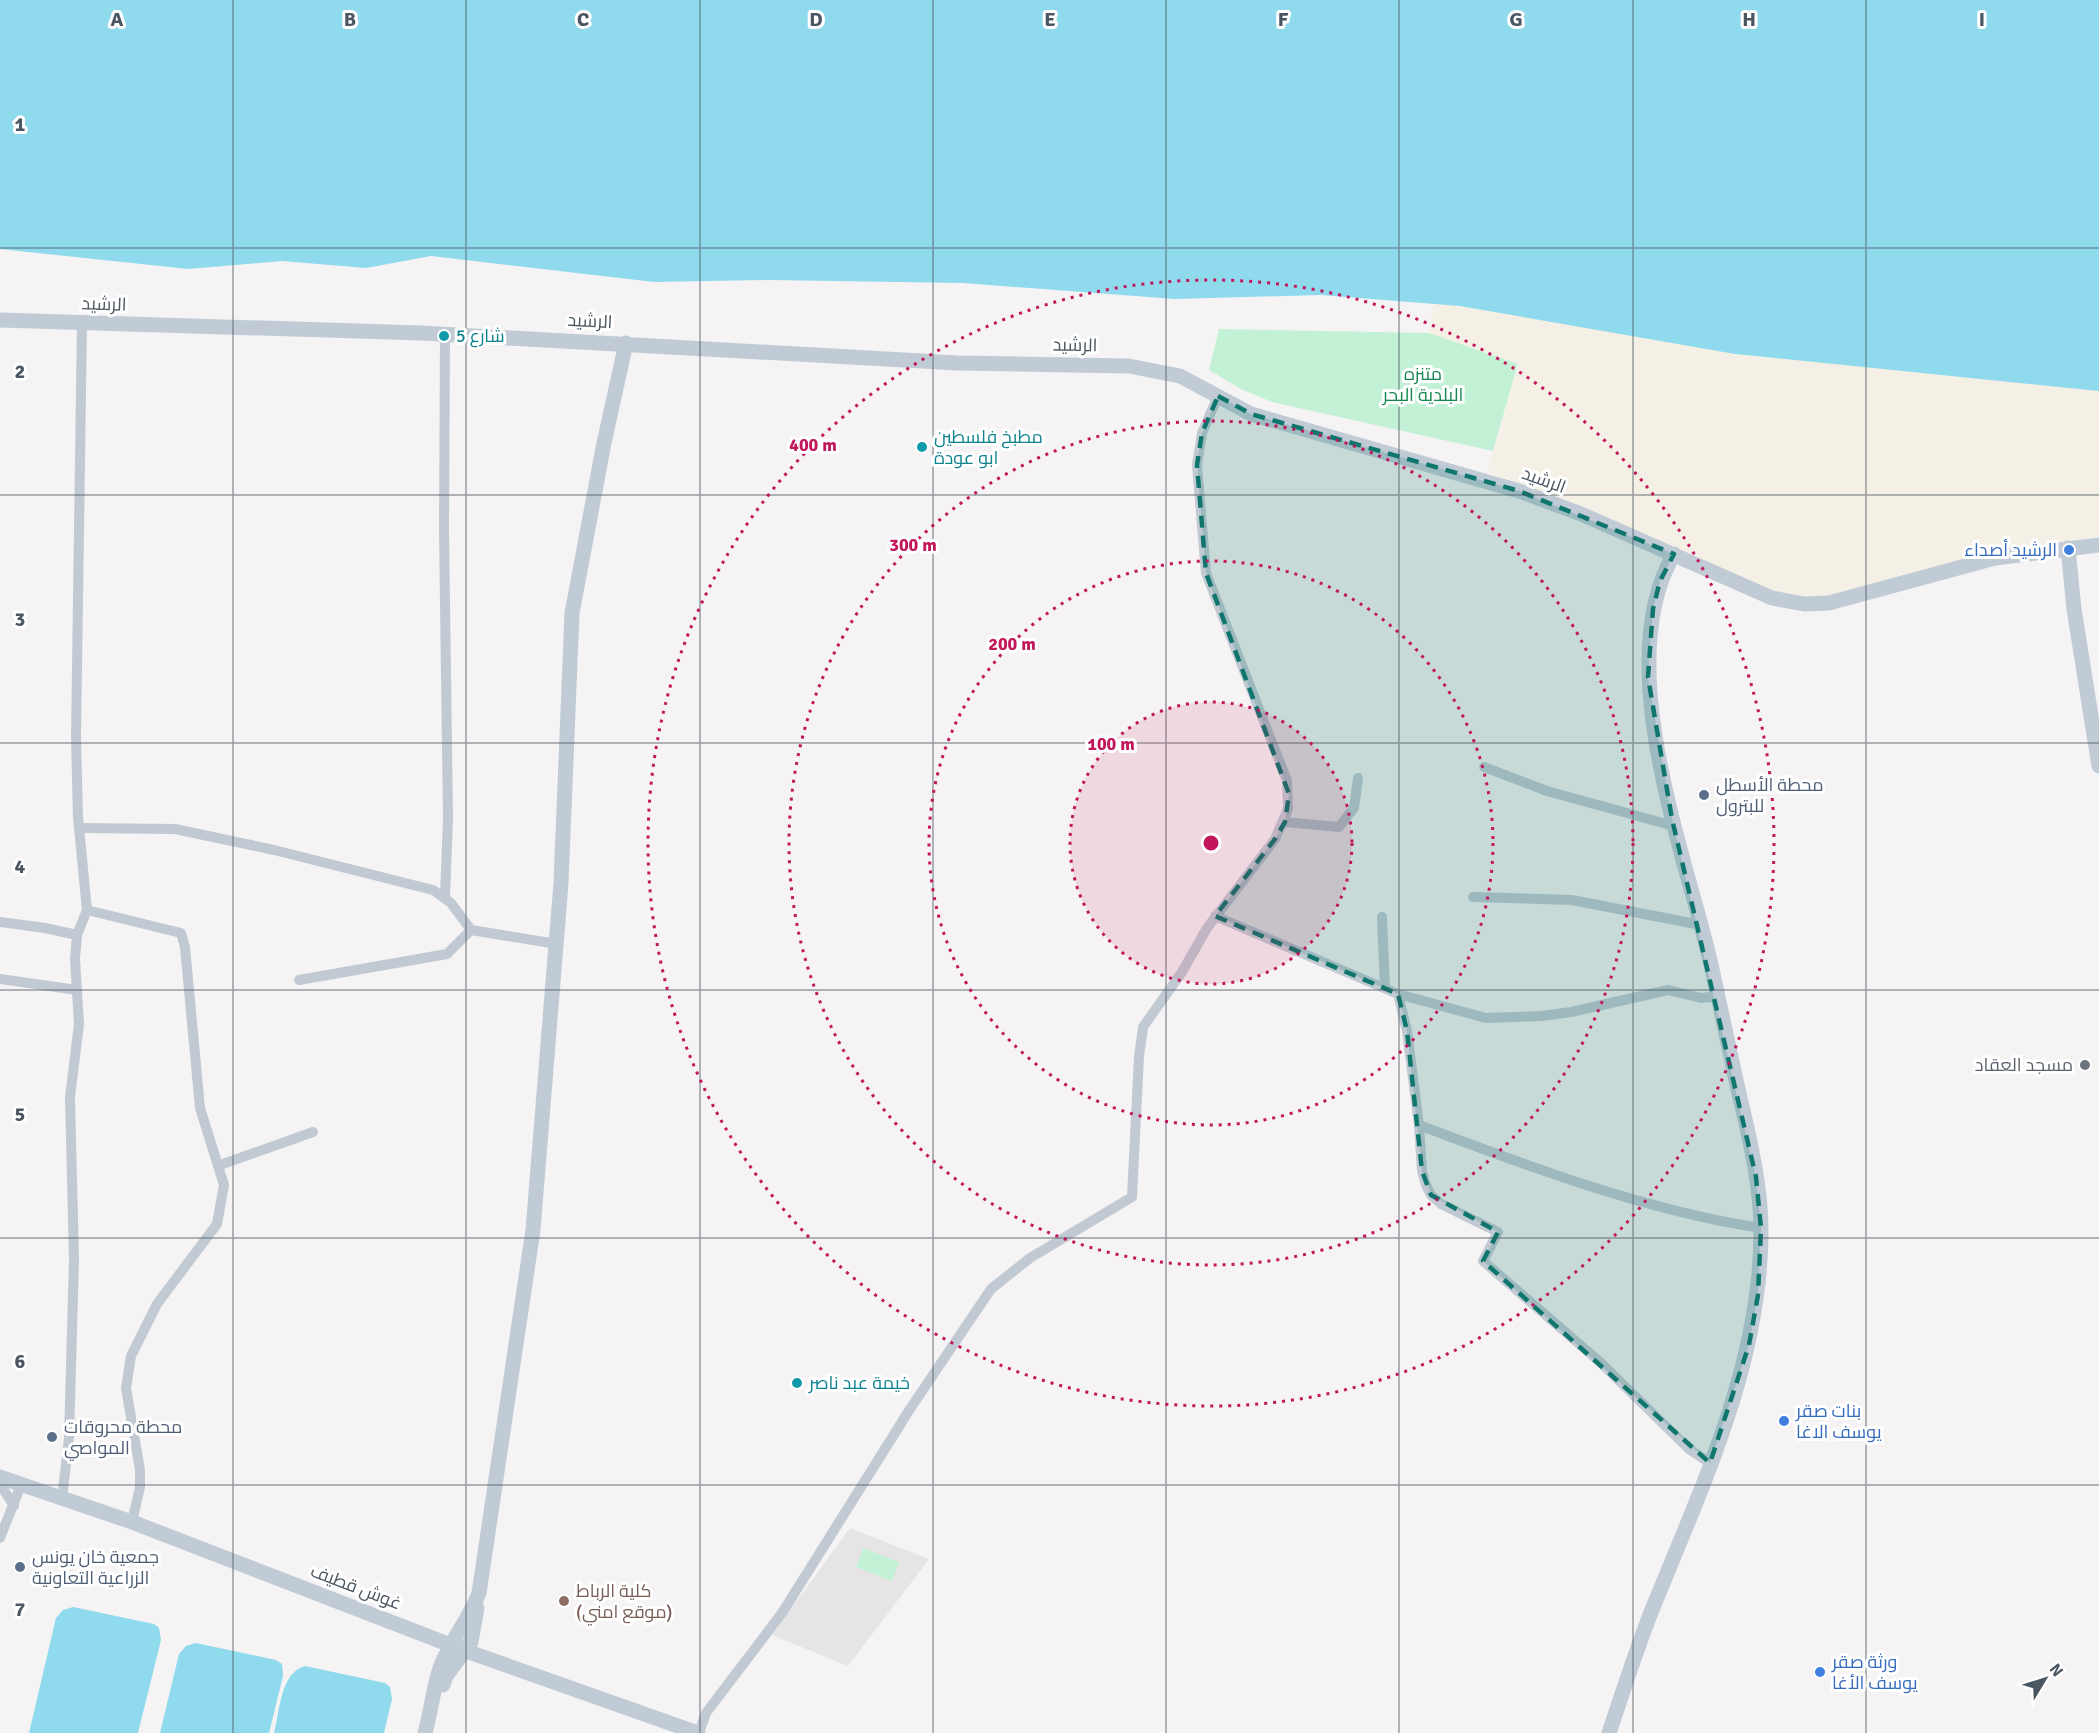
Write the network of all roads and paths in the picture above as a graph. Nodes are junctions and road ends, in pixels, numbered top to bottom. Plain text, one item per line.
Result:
1 (0, 320) edge
2 (82, 322) junction
3 (445, 334) junction
4 (626, 342) junction
5 (1218, 396) junction
6 (2099, 545) edge
7 (2068, 548) junction
8 (1674, 554) junction
9 (2099, 766) edge
10 (1484, 767) dead end
11 (1358, 778) dead end
12 (1285, 822) junction
13 (1674, 826) junction
14 (80, 828) junction
15 (445, 897) junction
16 (1473, 897) dead end
17 (87, 910) junction
18 (1215, 916) junction
19 (1382, 917) dead end
20 (0, 922) edge
21 (1701, 925) junction
22 (471, 930) junction
23 (77, 936) junction
24 (557, 944) junction
25 (0, 979) edge
26 (299, 980) dead end
27 (1385, 988) junction
28 (77, 990) junction
29 (1398, 994) junction
30 (1718, 996) junction
31 (1419, 1125) junction
32 (313, 1132) dead end
33 (220, 1166) junction
34 (1761, 1228) junction
35 (1710, 1463) junction
36 (0, 1477) edge
37 (0, 1484) edge
38 (21, 1485) junction
39 (62, 1499) junction
40 (14, 1506) junction
41 (132, 1522) junction
42 (0, 1538) edge
43 (479, 1593) junction
44 (451, 1644) junction
45 (466, 1651) junction
46 (427, 1726) edge
47 (699, 1733) edge
48 (1609, 1733) edge

1 - 2 main road, الرشيد
2 - 3 main road, الرشيد
2 - 14 street
3 - 4 main road, الرشيد
3 - 15 street
4 - 5 main road, الرشيد
4 - 24 main road
5 - 8 main road, الرشيد
5 - 12 street
6 - 7 main road, الرشيد
7 - 8 main road, الرشيد
7 - 9 main road
8 - 13 main road
10 - 13 street
11 - 12 street
12 - 18 street
13 - 21 main road
14 - 15 street
14 - 17 street
15 - 22 street
16 - 21 street
17 - 23 street
17 - 33 street
18 - 27 street
18 - 47 street
19 - 27 street
20 - 23 street
21 - 30 main road
22 - 24 street
22 - 26 street
23 - 28 street
24 - 43 main road
25 - 28 street
27 - 29 street
28 - 39 street
29 - 30 street
29 - 31 street
30 - 34 main road
31 - 34 street
31 - 35 street
32 - 33 street
33 - 41 street
34 - 35 main road
35 - 48 main road
36 - 38 main road, غوش قطيف
37 - 40 street
38 - 39 main road, غوش قطيف
38 - 40 street
39 - 41 main road, غوش قطيف
40 - 42 street
41 - 44 main road, غوش قطيف
43 - 44 main road
43 - 45 main road
44 - 45 main road, غوش قطيف
44 - 46 main road
45 - 46 main road
45 - 47 main road, غوش قطيف

